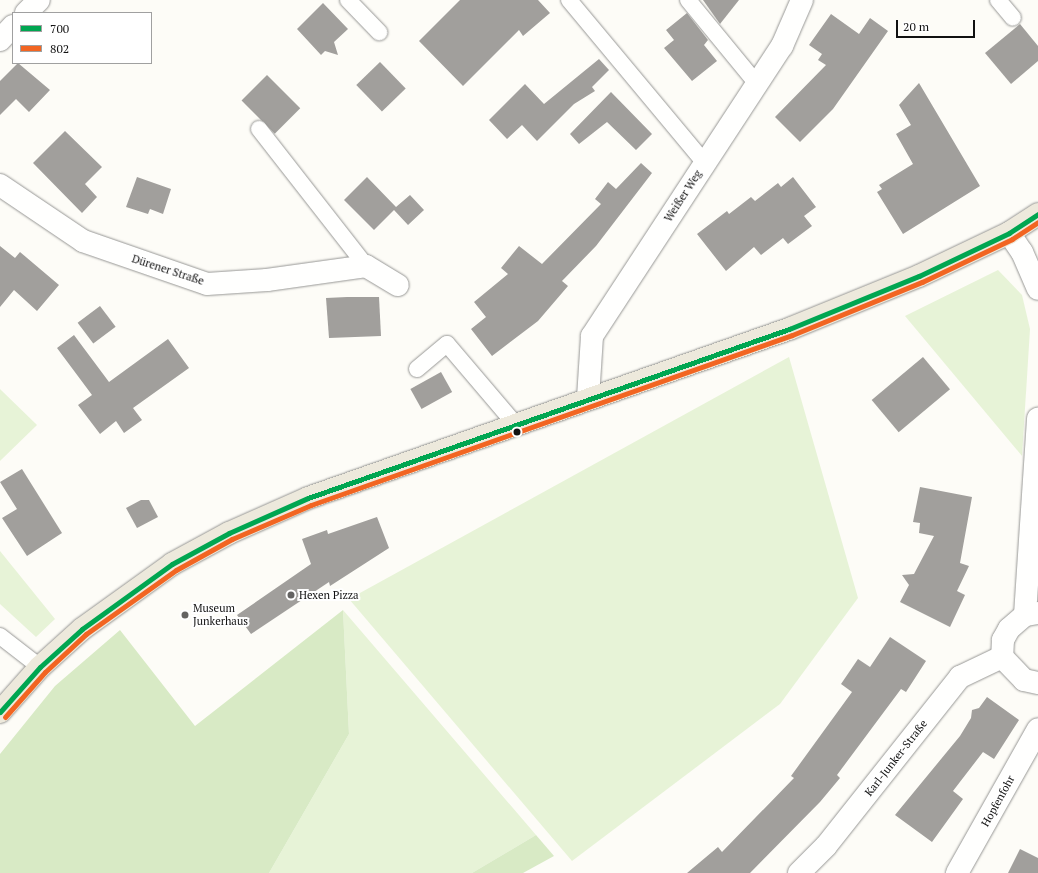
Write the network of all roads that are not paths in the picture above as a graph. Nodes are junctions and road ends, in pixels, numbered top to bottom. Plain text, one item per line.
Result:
1 (39, 0) edge
2 (348, 0) edge
3 (569, 0) edge
4 (688, 0) edge
5 (802, 0) edge
6 (998, 0) edge
7 (27, 12) edge
8 (1012, 18) dead end
9 (12, 27) edge
10 (379, 32) dead end
11 (0, 40) edge
12 (757, 84) junction
13 (259, 129) dead end
14 (705, 163) junction
15 (0, 185) edge
16 (1038, 214) edge
17 (1009, 233) junction
18 (366, 266) junction
19 (398, 285) dead end
20 (1038, 289) edge
21 (417, 369) dead end
22 (588, 398) junction
23 (1038, 418) edge
24 (516, 426) junction
25 (1032, 614) edge
26 (0, 636) edge
27 (1002, 657) junction
28 (40, 667) junction
29 (1038, 683) edge
30 (0, 712) edge
31 (1038, 729) edge
32 (799, 873) edge
33 (957, 873) edge

1 - 7 street
2 - 10 lane
3 - 14 lane
4 - 12 lane
5 - 12 street, Weißer Weg
6 - 8 lane
9 - 11 street
12 - 14 street, Weißer Weg
13 - 18 lane
14 - 22 street, Weißer Weg
15 - 18 street, Dürener Straße
16 - 17 main road
17 - 20 street
17 - 22 main road
18 - 19 street
21 - 24 lane
22 - 24 main road
23 - 25 street
24 - 28 main road
25 - 27 street
26 - 28 lane
27 - 29 street
27 - 32 street, Karl-Junker-Straße
28 - 30 main road
31 - 33 street, Hopfenfohr

